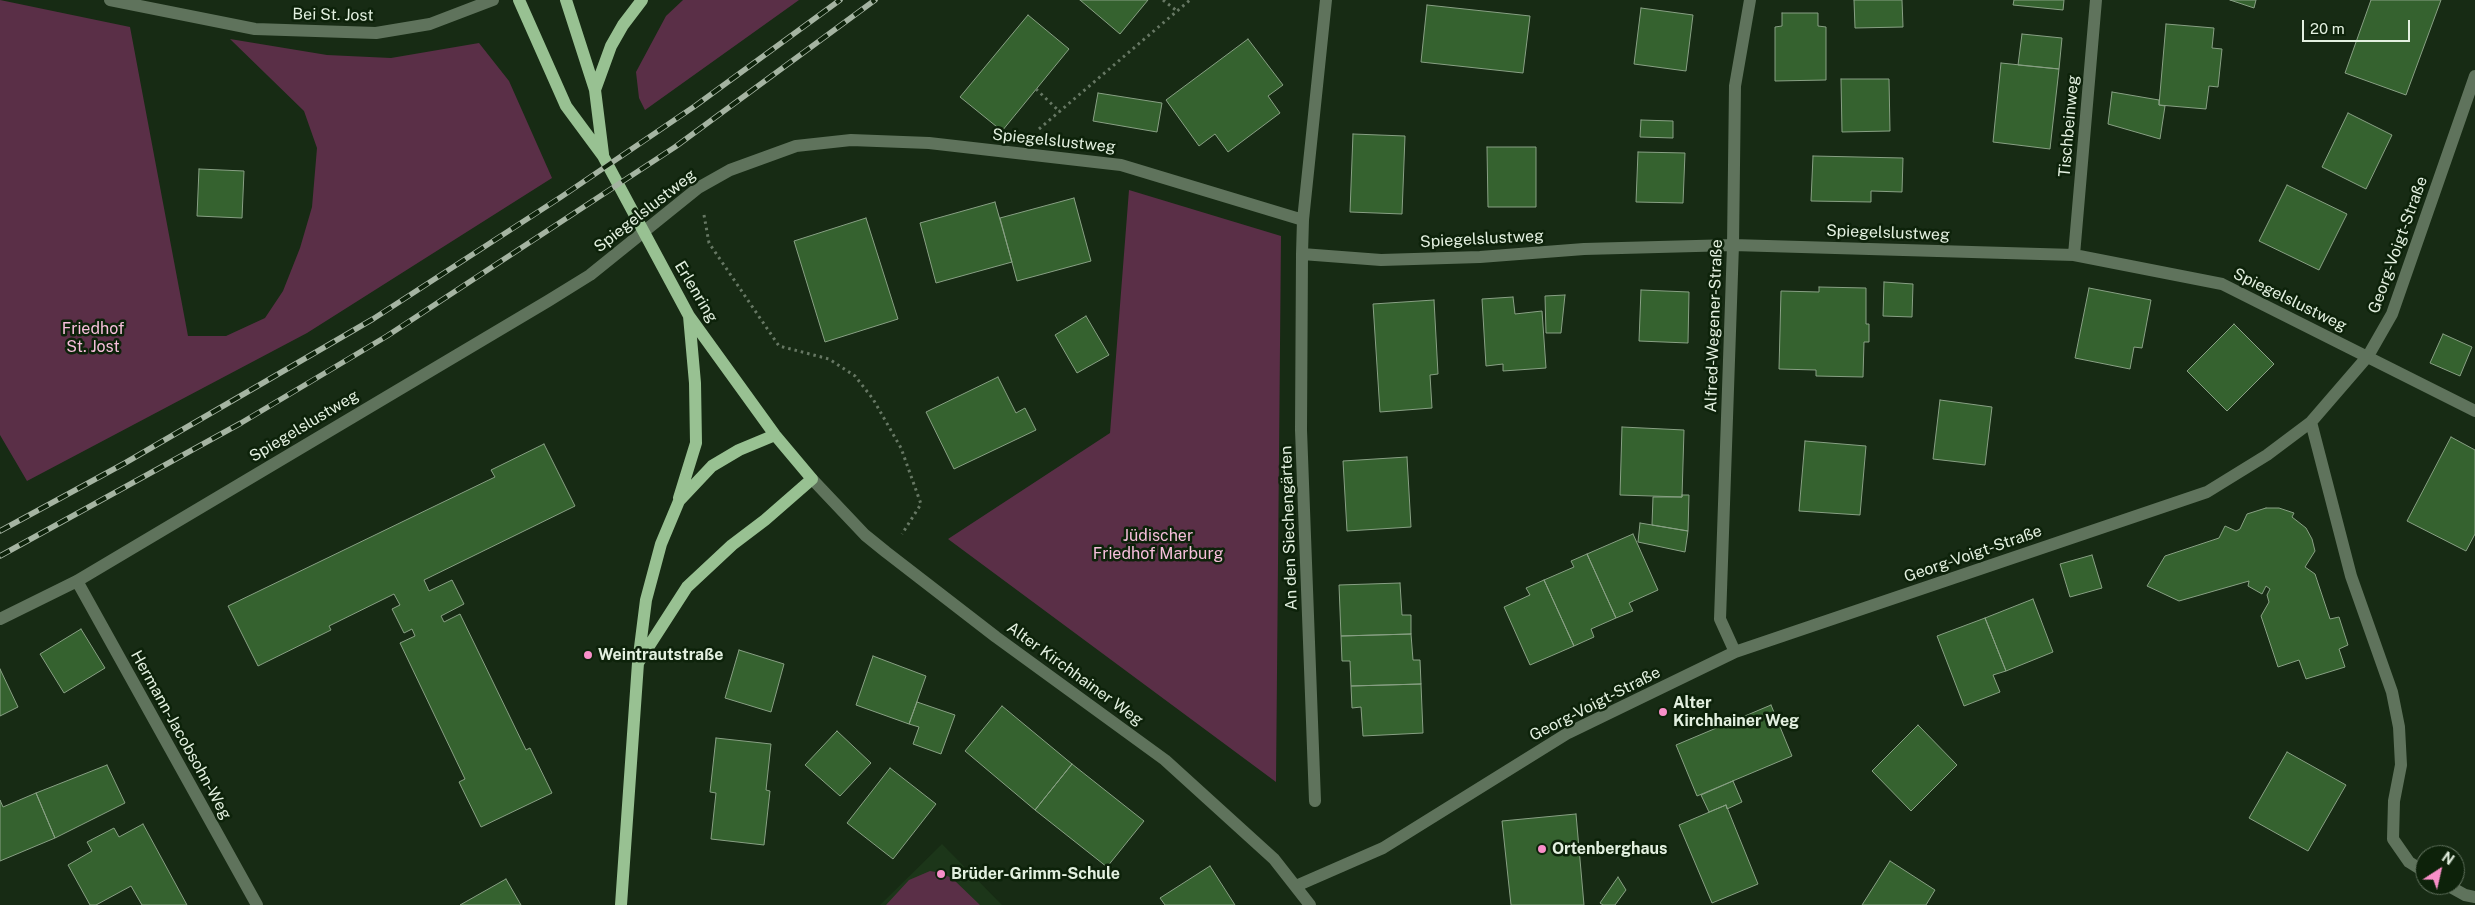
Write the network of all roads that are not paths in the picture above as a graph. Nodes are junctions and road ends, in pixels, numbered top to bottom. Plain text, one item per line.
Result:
1 (110, 0) edge
2 (493, 0) edge
3 (519, 0) edge
4 (566, 0) edge
5 (642, 0) edge
6 (1326, 0) edge
7 (1750, 0) edge
8 (2096, 0) edge
9 (2475, 76) edge
10 (595, 90) junction
11 (603, 156) junction
12 (1303, 220) junction
13 (1733, 245) junction
14 (1302, 254) junction
15 (2074, 255) junction
16 (689, 316) junction
17 (2368, 356) junction
18 (2475, 411) edge
19 (2311, 422) junction
20 (775, 436) junction
21 (812, 480) junction
22 (678, 501) junction
23 (77, 581) junction
24 (0, 619) edge
25 (1734, 652) junction
26 (638, 663) junction
27 (1315, 801) dead end
28 (2415, 866) edge
29 (1296, 886) junction
30 (257, 905) edge
31 (621, 905) edge
32 (1310, 905) edge

1 - 2 street, Bei St. Jost
3 - 11 main road, Erlenring
4 - 10 main road, Erlenring
5 - 10 main road
6 - 12 street
7 - 13 street, Alfred-Wegener-Straße
8 - 15 street, Tischbeinweg
9 - 17 street, Georg-Voigt-Straße
10 - 11 main road, Erlenring
11 - 16 main road, Erlenring
12 - 14 street
12 - 23 street, Spiegelslustweg
13 - 14 street, Spiegelslustweg
13 - 15 street, Spiegelslustweg
13 - 25 street, Alfred-Wegener-Straße
14 - 27 street, An den Siechengärten
15 - 17 street, Spiegelslustweg
16 - 20 main road, Erlenring
16 - 22 main road
17 - 18 street, Spiegelslustweg
17 - 19 street, Georg-Voigt-Straße
19 - 25 street, Georg-Voigt-Straße
19 - 28 street
20 - 21 main road, Erlenring
20 - 22 main road
21 - 26 main road
21 - 29 street, Alter Kirchhainer Weg
22 - 26 main road
23 - 24 street, Spiegelslustweg
23 - 30 street, Hermann-Jacobsohn-Weg
25 - 29 street, Georg-Voigt-Straße
26 - 31 main road
29 - 32 street, Alter Kirchhainer Weg

